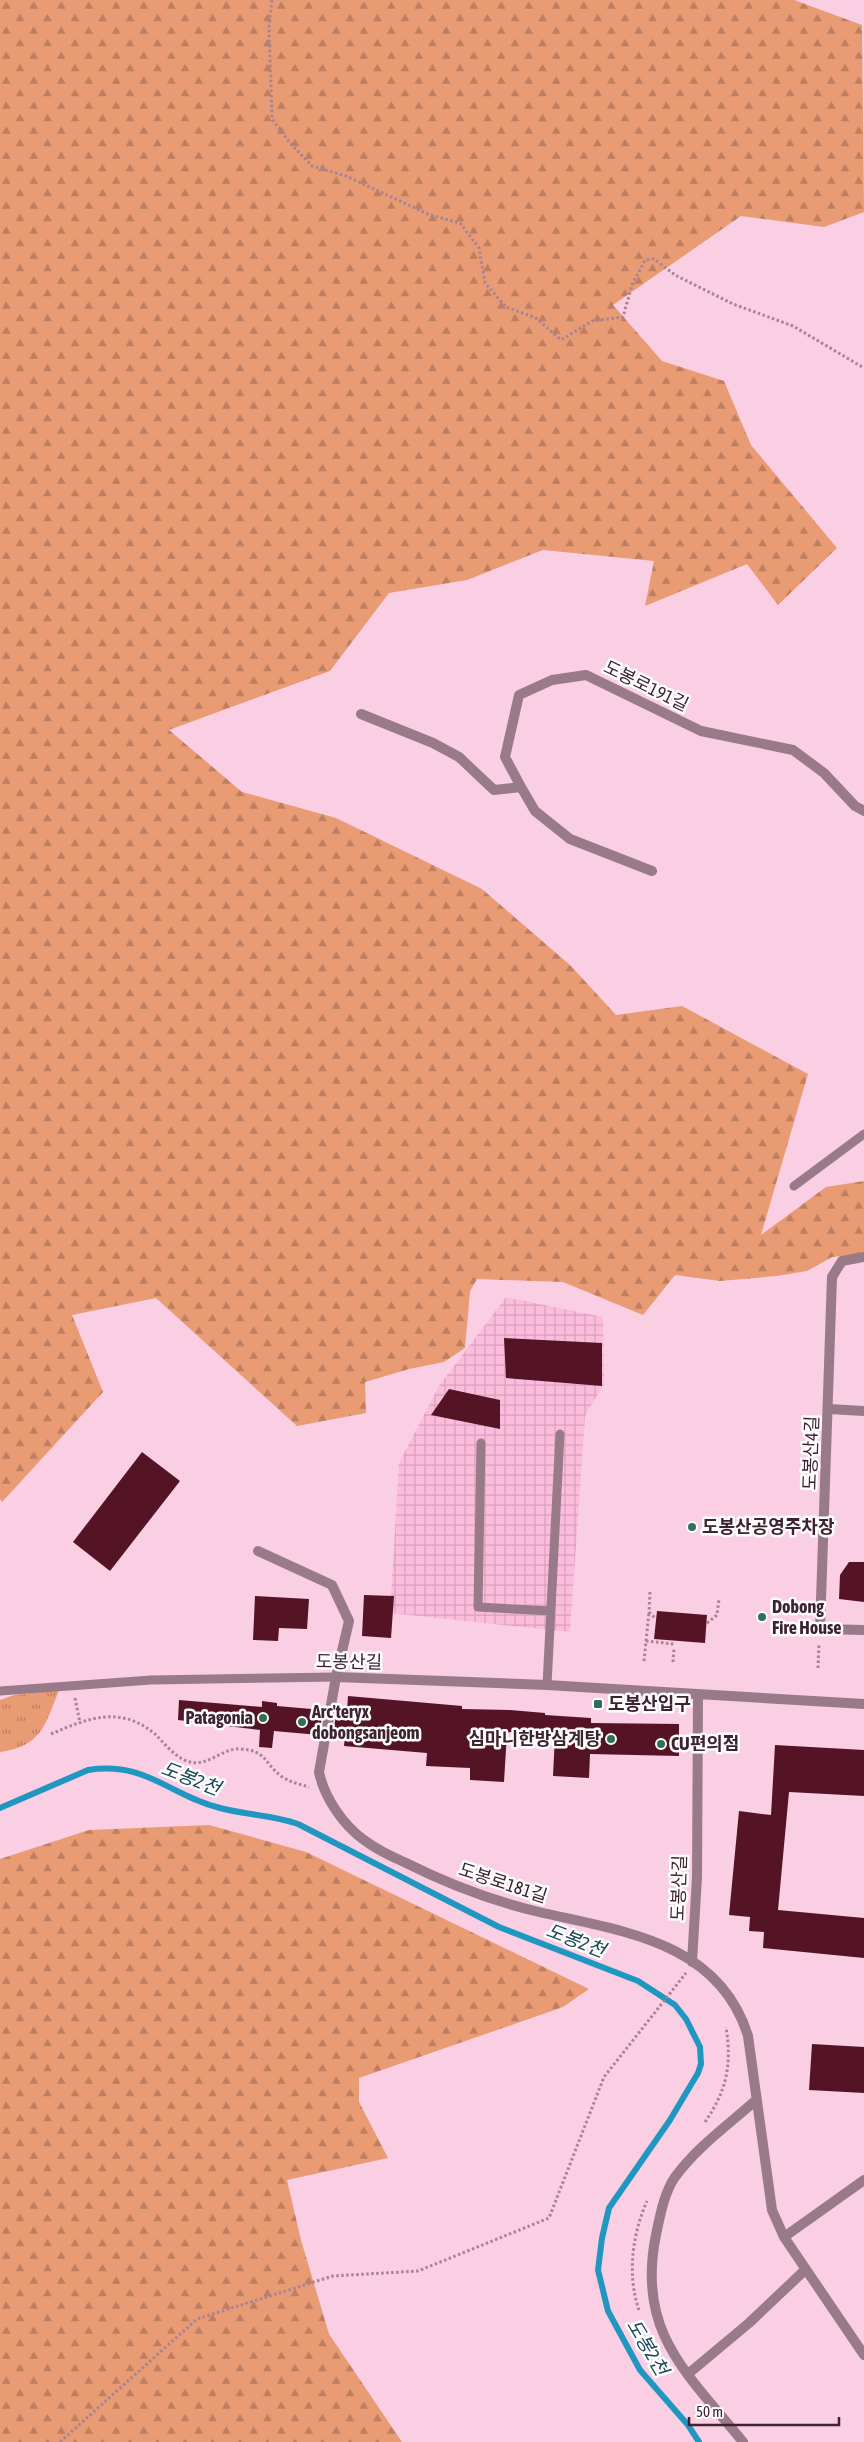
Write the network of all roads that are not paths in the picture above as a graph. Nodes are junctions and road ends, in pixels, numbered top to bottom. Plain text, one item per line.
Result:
1 (361, 714) dead end
2 (521, 787) junction
3 (864, 811) edge
4 (652, 871) dead end
5 (864, 1134) edge
6 (794, 1186) dead end
7 (864, 1257) edge
8 (829, 1409) junction
9 (864, 1411) edge
10 (560, 1434) dead end
11 (481, 1443) dead end
12 (258, 1551) dead end
13 (551, 1611) junction
14 (864, 1630) edge
15 (336, 1677) junction
16 (547, 1685) junction
17 (0, 1691) edge
18 (698, 1695) junction
19 (864, 1704) edge
20 (692, 1962) junction
21 (755, 2101) junction
22 (864, 2180) edge
23 (784, 2237) junction
24 (805, 2270) junction
25 (864, 2355) edge
26 (688, 2374) junction
27 (743, 2442) edge

1 - 2 street
2 - 3 street, 도봉로191길
2 - 4 street
5 - 6 lane
7 - 8 street, 도봉산4길
8 - 9 street
8 - 14 street, 도봉산4길
10 - 13 lane
11 - 13 lane
12 - 15 street, 도봉로181길
13 - 16 lane
15 - 16 street, 도봉산길
15 - 17 lane, 도봉산길
15 - 20 street, 도봉로181길
16 - 18 street, 도봉산길
18 - 19 street, 도봉산길
18 - 20 street, 도봉산길
20 - 21 street, 도봉로181길
21 - 23 street, 도봉로181길
21 - 26 street
22 - 23 street
23 - 24 street, 도봉로181길
24 - 25 street, 도봉로181길
24 - 26 street
26 - 27 street

